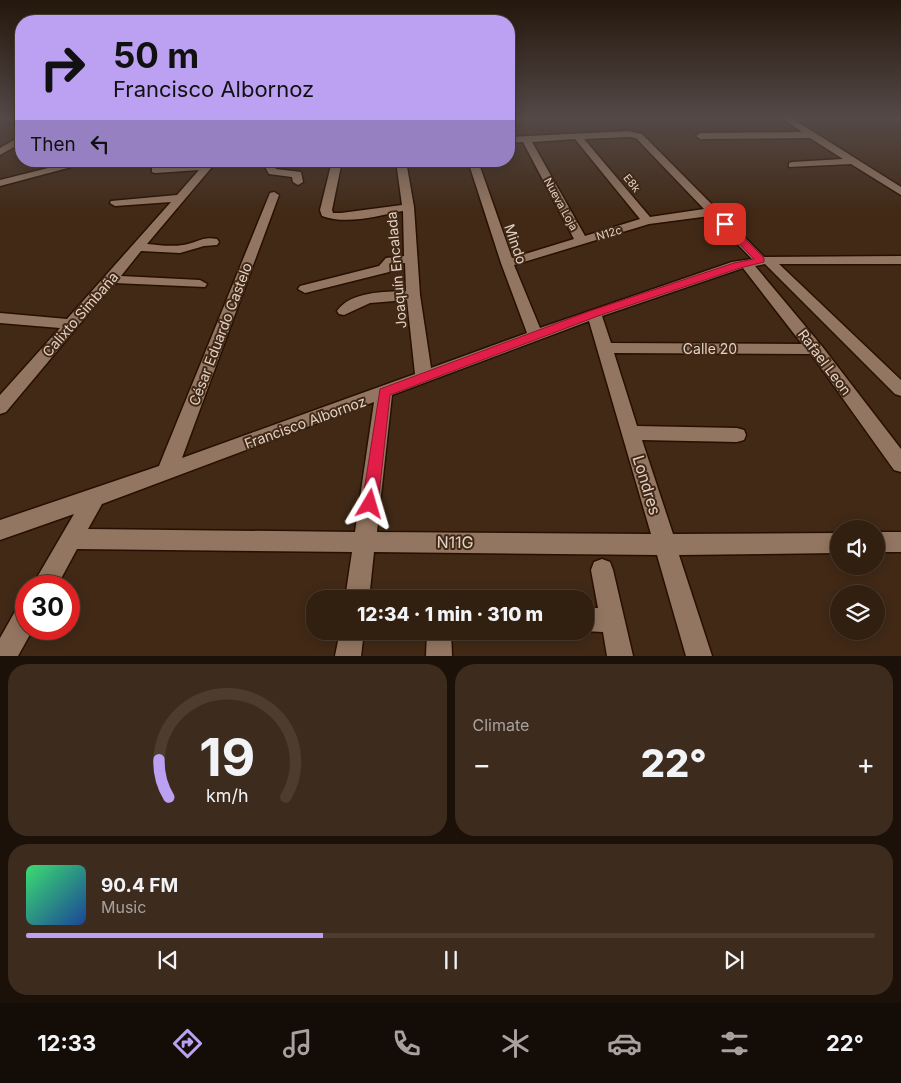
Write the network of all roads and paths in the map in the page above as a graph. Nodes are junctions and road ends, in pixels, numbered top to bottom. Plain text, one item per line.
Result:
1 (532, 150) edge
2 (588, 150) edge
3 (652, 150) edge
4 (834, 150) edge
5 (853, 161) junction
6 (792, 165) dead end
7 (44, 167) edge
8 (65, 167) edge
9 (182, 167) edge
10 (207, 167) edge
11 (270, 167) edge
12 (336, 167) edge
13 (402, 167) edge
14 (475, 167) edge
15 (155, 170) dead end
16 (33, 175) junction
17 (298, 182) dead end
18 (0, 183) edge
19 (901, 192) edge
20 (274, 195) dead end
21 (180, 198) junction
22 (115, 203) dead end
23 (408, 207) junction
24 (713, 212) junction
25 (647, 221) junction
26 (213, 242) dead end
27 (582, 242) junction
28 (138, 247) junction
29 (411, 259) junction
30 (901, 260) edge
31 (758, 261) junction
32 (506, 264) junction
33 (111, 279) junction
34 (200, 284) dead end
35 (305, 289) dead end
36 (413, 295) junction
37 (344, 311) dead end
38 (594, 314) junction
39 (0, 318) edge
40 (72, 324) junction
41 (536, 336) junction
42 (605, 348) junction
43 (816, 349) junction
44 (424, 377) junction
45 (901, 390) edge
46 (384, 392) junction
47 (0, 407) edge
48 (631, 433) junction
49 (737, 435) dead end
50 (901, 464) edge
51 (167, 472) junction
52 (96, 497) junction
53 (0, 530) edge
54 (71, 539) junction
55 (365, 541) junction
56 (885, 542) edge
57 (901, 542) edge
58 (830, 543) edge
59 (666, 545) junction
60 (602, 570) dead end
61 (50, 575) edge
62 (358, 590) edge
63 (594, 620) edge
64 (613, 620) junction
65 (15, 636) edge
66 (351, 640) edge
67 (439, 640) edge
68 (4, 656) edge
69 (348, 656) edge
70 (439, 656) edge
71 (620, 656) edge
72 (699, 656) edge

1 - 27 street, Nueva Loja
2 - 25 street, E8k
3 - 24 street
4 - 5 street
5 - 6 street
5 - 19 street
7 - 16 street
8 - 16 street
9 - 15 street
10 - 21 street, Calixto Simbaña
11 - 17 street
12 - 23 street
13 - 23 street, Joaquín Encalada
14 - 32 street, Mindo
16 - 18 street
20 - 51 street, César Eduardo Castelo
21 - 22 street
21 - 28 street, Calixto Simbaña
23 - 29 street, Joaquín Encalada
24 - 25 street, N12c
24 - 31 street
25 - 27 street, N12c
26 - 28 street
27 - 32 street, N12c
28 - 33 street, Calixto Simbaña
29 - 35 street
29 - 36 street, Joaquín Encalada
30 - 31 street, Francisco Albornoz
31 - 38 street, Francisco Albornoz
31 - 43 street, Rafael Leon
31 - 45 street
32 - 41 street, Mindo
33 - 34 street
33 - 40 street, Calixto Simbaña
36 - 37 street
36 - 44 street, Joaquín Encalada
38 - 41 street, Francisco Albornoz
38 - 42 street, Londres
39 - 40 street
40 - 47 street, Calixto Simbaña
41 - 44 street, Francisco Albornoz
42 - 43 street, Calle 20
42 - 48 street, Londres
43 - 50 street, Rafael Leon
44 - 46 street, Francisco Albornoz
46 - 51 street, Francisco Albornoz
46 - 55 street
48 - 49 street
48 - 59 street, Londres
51 - 52 street, Francisco Albornoz
52 - 53 street, Francisco Albornoz
52 - 54 street
54 - 55 street, N11G
54 - 61 street
55 - 59 street, N11G
55 - 62 street
56 - 57 street
58 - 59 street, N11G
59 - 72 street, Londres
60 - 64 street
63 - 64 street
64 - 71 street
65 - 68 street
66 - 69 street
67 - 70 street

